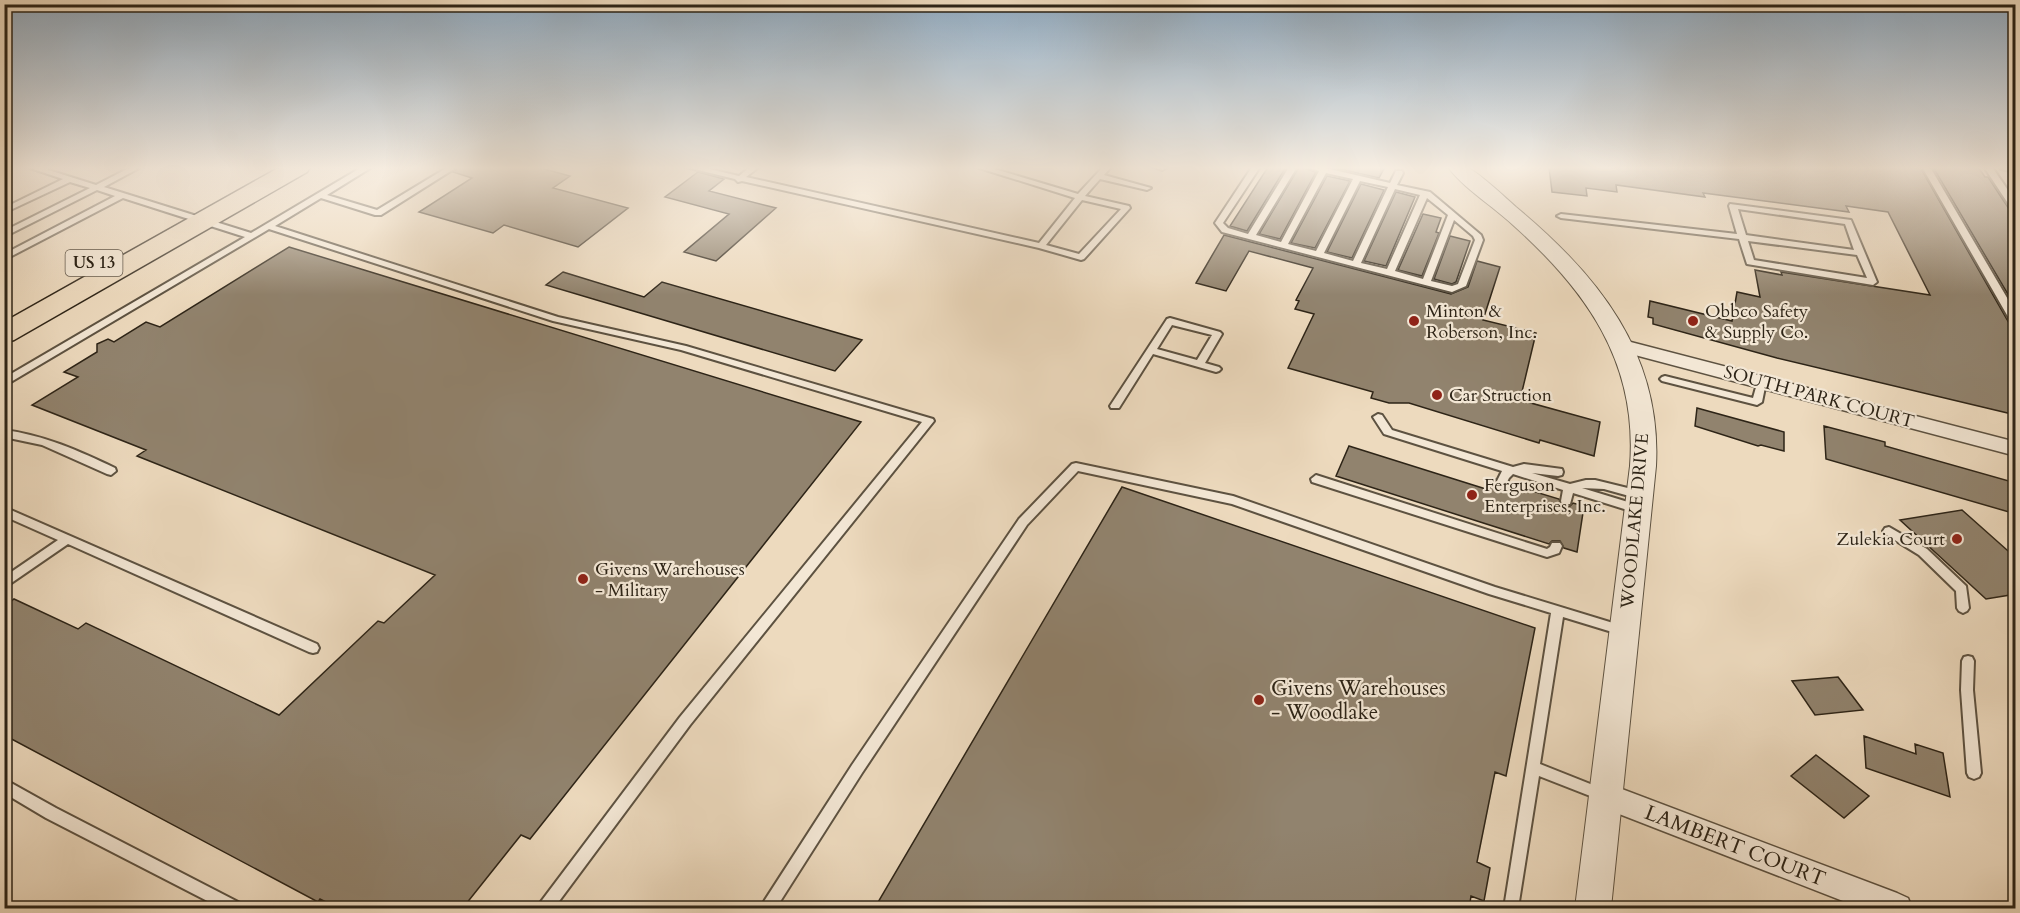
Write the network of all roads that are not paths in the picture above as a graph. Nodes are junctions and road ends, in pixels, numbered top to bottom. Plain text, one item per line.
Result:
1 (53, 210) edge
2 (95, 210) edge
3 (169, 210) edge
4 (204, 210) edge
5 (209, 210) edge
6 (295, 210) edge
7 (367, 210) edge
8 (384, 210) edge
9 (874, 210) edge
10 (1070, 210) edge
11 (1125, 210) edge
12 (1228, 210) edge
13 (1267, 210) edge
14 (1302, 210) edge
15 (1342, 210) edge
16 (1381, 210) edge
17 (1418, 210) edge
18 (1446, 210) edge
19 (1507, 210) edge
20 (1734, 210) edge
21 (1759, 210) edge
22 (1951, 210) edge
23 (1452, 214) junction
24 (1561, 216) dead end
25 (193, 217) junction
26 (268, 226) junction
27 (4, 235) edge
28 (251, 236) junction
29 (1251, 236) junction
30 (1743, 237) junction
31 (1283, 245) junction
32 (1041, 246) junction
33 (1860, 253) junction
34 (1319, 254) junction
35 (4, 258) edge
36 (1356, 264) junction
37 (1390, 273) junction
38 (1426, 282) junction
39 (4, 313) edge
40 (2016, 322) edge
41 (4, 334) edge
42 (1623, 346) junction
43 (1151, 350) junction
44 (1200, 364) junction
45 (1216, 369) dead end
46 (1665, 379) dead end
47 (1761, 382) junction
48 (4, 383) edge
49 (1115, 406) dead end
50 (1378, 417) dead end
51 (4, 433) edge
52 (2016, 449) edge
53 (111, 471) dead end
54 (1512, 471) junction
55 (1558, 472) dead end
56 (1317, 479) dead end
57 (1502, 482) dead end
58 (1570, 489) junction
59 (1566, 501) dead end
60 (1640, 503) junction
61 (4, 511) edge
62 (1889, 531) dead end
63 (67, 539) junction
64 (1556, 546) dead end
65 (4, 584) edge
66 (1964, 608) dead end
67 (1558, 610) junction
68 (1625, 631) junction
69 (313, 648) dead end
70 (1968, 661) dead end
71 (1534, 768) junction
72 (1974, 773) dead end
73 (4, 785) edge
74 (1606, 796) junction
75 (235, 909) edge
76 (545, 909) edge
77 (768, 909) edge
78 (1511, 909) edge
79 (1593, 909) edge
80 (1897, 909) edge

1 - 27 lane
2 - 35 lane
3 - 25 lane
4 - 25 main road, US 13
5 - 25 main road, US 13
6 - 26 lane
7 - 8 lane
9 - 32 lane
10 - 32 lane
11 - 32 lane
12 - 29 lane
13 - 29 lane
14 - 31 lane
15 - 34 lane
16 - 36 lane
17 - 37 lane
18 - 23 lane
19 - 42 street, WOODLAKE DRIVE
20 - 30 lane
21 - 33 lane
22 - 40 lane
23 - 38 lane
23 - 38 lane
24 - 30 lane
25 - 28 lane
25 - 39 main road, US 13
25 - 41 main road, US 13
26 - 28 lane
26 - 76 lane
28 - 48 lane
29 - 31 lane
30 - 33 lane
30 - 33 lane
31 - 34 lane
34 - 36 lane
36 - 37 lane
37 - 38 lane
42 - 47 street, SOUTH PARK COURT
42 - 60 street, WOODLAKE DRIVE
43 - 44 lane
43 - 44 lane
43 - 49 lane
44 - 45 lane
46 - 47 lane
47 - 52 street, SOUTH PARK COURT
50 - 54 lane
51 - 53 lane
54 - 55 lane
54 - 57 lane
54 - 58 lane
56 - 64 lane
58 - 59 lane
58 - 60 lane
60 - 68 street, WOODLAKE DRIVE
61 - 63 lane
62 - 66 lane
63 - 65 lane
63 - 69 lane
67 - 68 lane
67 - 71 lane
67 - 77 lane
68 - 74 street, WOODLAKE DRIVE
70 - 72 lane
71 - 74 lane
71 - 78 lane
73 - 75 lane
74 - 79 street, WOODLAKE DRIVE
74 - 80 street, LAMBERT COURT

